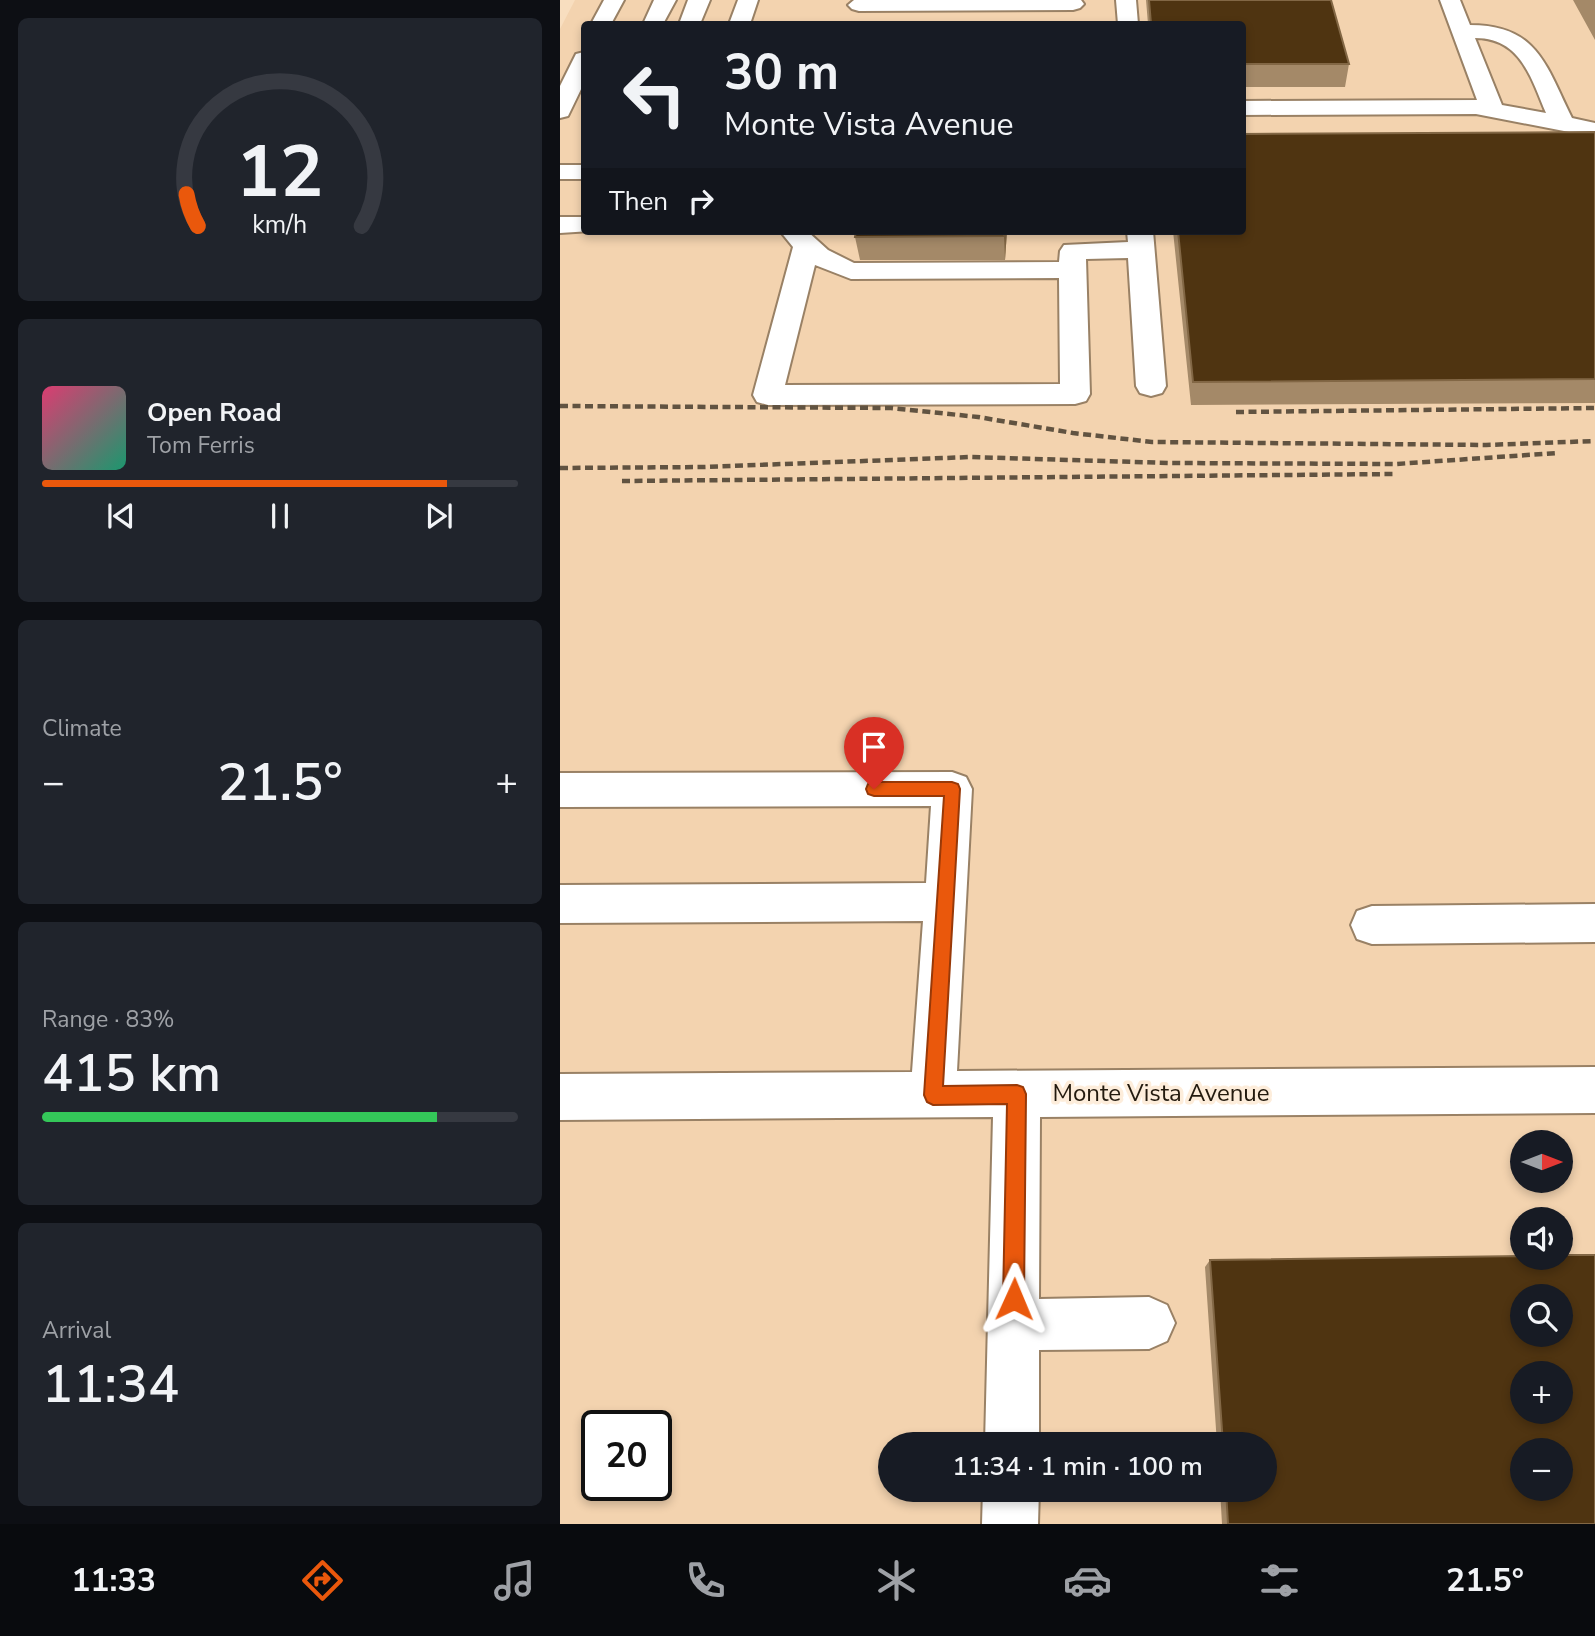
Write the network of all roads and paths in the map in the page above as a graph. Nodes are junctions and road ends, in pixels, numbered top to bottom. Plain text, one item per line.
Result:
1 (614, 0) edge
2 (636, 0) edge
3 (665, 0) edge
4 (699, 0) edge
5 (748, 0) edge
6 (1126, 0) edge
7 (1450, 0) edge
8 (1073, 9) edge
9 (858, 10) edge
10 (1031, 14) edge
11 (603, 21) edge
12 (626, 21) edge
13 (654, 21) edge
14 (691, 21) edge
15 (741, 21) edge
16 (1128, 21) edge
17 (1462, 32) junction
18 (581, 75) edge
19 (1246, 108) edge
20 (574, 110) edge
21 (1492, 110) junction
22 (1563, 124) junction
23 (1595, 130) edge
24 (560, 172) edge
25 (581, 172) edge
26 (560, 225) edge
27 (581, 225) edge
28 (800, 239) edge
29 (1141, 241) edge
30 (1073, 251) edge
31 (1151, 386) dead end
32 (560, 790) edge
33 (944, 902) junction
34 (560, 904) edge
35 (1595, 923) edge
36 (1372, 925) dead end
37 (1595, 1090) edge
38 (1017, 1094) junction
39 (933, 1095) junction
40 (560, 1097) edge
41 (1149, 1323) dead end
42 (1013, 1325) junction
43 (1012, 1432) edge
44 (1011, 1502) edge
45 (1010, 1524) edge

1 - 11 street
2 - 12 street
3 - 13 street
4 - 14 street
5 - 15 street
6 - 16 street
7 - 17 street
8 - 10 street
9 - 10 street
17 - 21 street
17 - 22 street
18 - 20 street
19 - 21 street
21 - 22 street
22 - 23 street
24 - 25 street
26 - 27 street
28 - 30 street
28 - 30 street
29 - 30 street
29 - 31 street
32 - 33 street
33 - 34 street
33 - 39 street
35 - 36 street
37 - 38 street, Monte Vista Avenue
38 - 39 street, Monte Vista Avenue
38 - 42 street
39 - 40 street, Monte Vista Avenue
41 - 42 street
42 - 43 street
44 - 45 street

